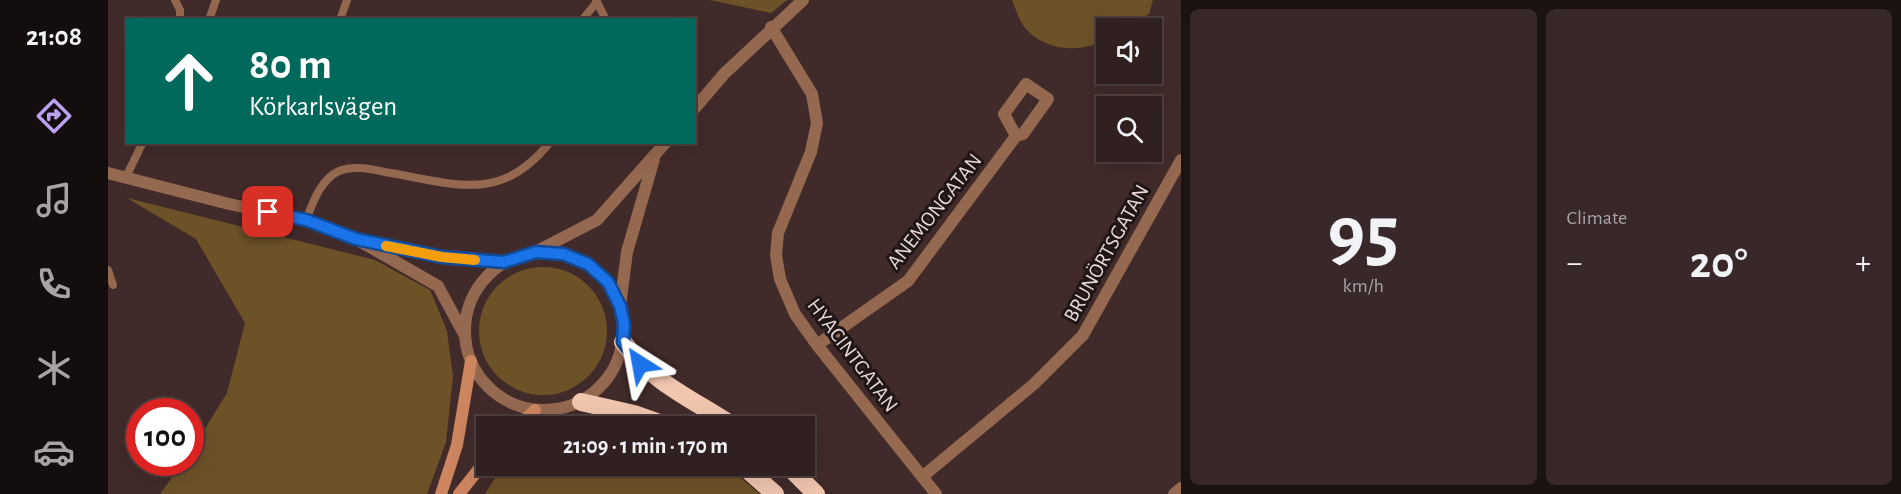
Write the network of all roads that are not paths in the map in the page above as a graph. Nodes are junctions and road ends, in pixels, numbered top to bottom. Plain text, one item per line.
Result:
1 (175, 0) edge
2 (216, 0) edge
3 (347, 0) edge
4 (803, 0) edge
5 (597, 1) edge
6 (180, 18) edge
7 (210, 18) edge
8 (341, 18) edge
9 (584, 18) edge
10 (605, 18) edge
11 (771, 27) junction
12 (696, 107) edge
13 (1016, 136) dead end
14 (141, 144) edge
15 (548, 144) edge
16 (664, 144) edge
17 (655, 156) junction
18 (1181, 160) edge
19 (108, 173) edge
20 (125, 179) junction
21 (306, 220) junction
22 (356, 239) junction
23 (536, 252) junction
24 (504, 262) junction
25 (108, 270) edge
26 (113, 285) dead end
27 (620, 306) junction
28 (465, 337) junction
29 (623, 342) junction
30 (817, 345) junction
31 (471, 361) junction
32 (581, 402) junction
33 (535, 410) junction
34 (529, 416) edge
35 (640, 416) edge
36 (717, 416) edge
37 (476, 473) edge
38 (755, 476) edge
39 (798, 476) edge
40 (922, 477) junction
41 (1181, 488) edge
42 (441, 494) edge
43 (459, 494) edge
44 (776, 494) edge
45 (816, 494) edge
46 (936, 494) edge
47 (1174, 494) edge

1 - 6 lane
2 - 7 lane
3 - 8 lane
4 - 11 street
5 - 9 lane
5 - 10 lane
11 - 12 street
11 - 30 street, HYACINTGATAN
13 - 30 street, ANEMONGATAN
14 - 20 lane
15 - 21 lane
16 - 17 street
17 - 23 street
17 - 27 street
18 - 40 street, BRUNÖRTSGATAN
19 - 20 street
20 - 21 street
21 - 22 street
22 - 24 street
22 - 28 street
23 - 24 street
23 - 27 street
24 - 28 street
25 - 26 lane
27 - 29 street
28 - 31 street
29 - 32 street
29 - 36 highway
30 - 40 street, HYACINTGATAN
31 - 33 street
31 - 42 main road
32 - 33 street
32 - 35 highway
33 - 34 main road
37 - 43 main road
38 - 44 highway
39 - 45 highway
40 - 46 street, HYACINTGATAN
41 - 47 street

